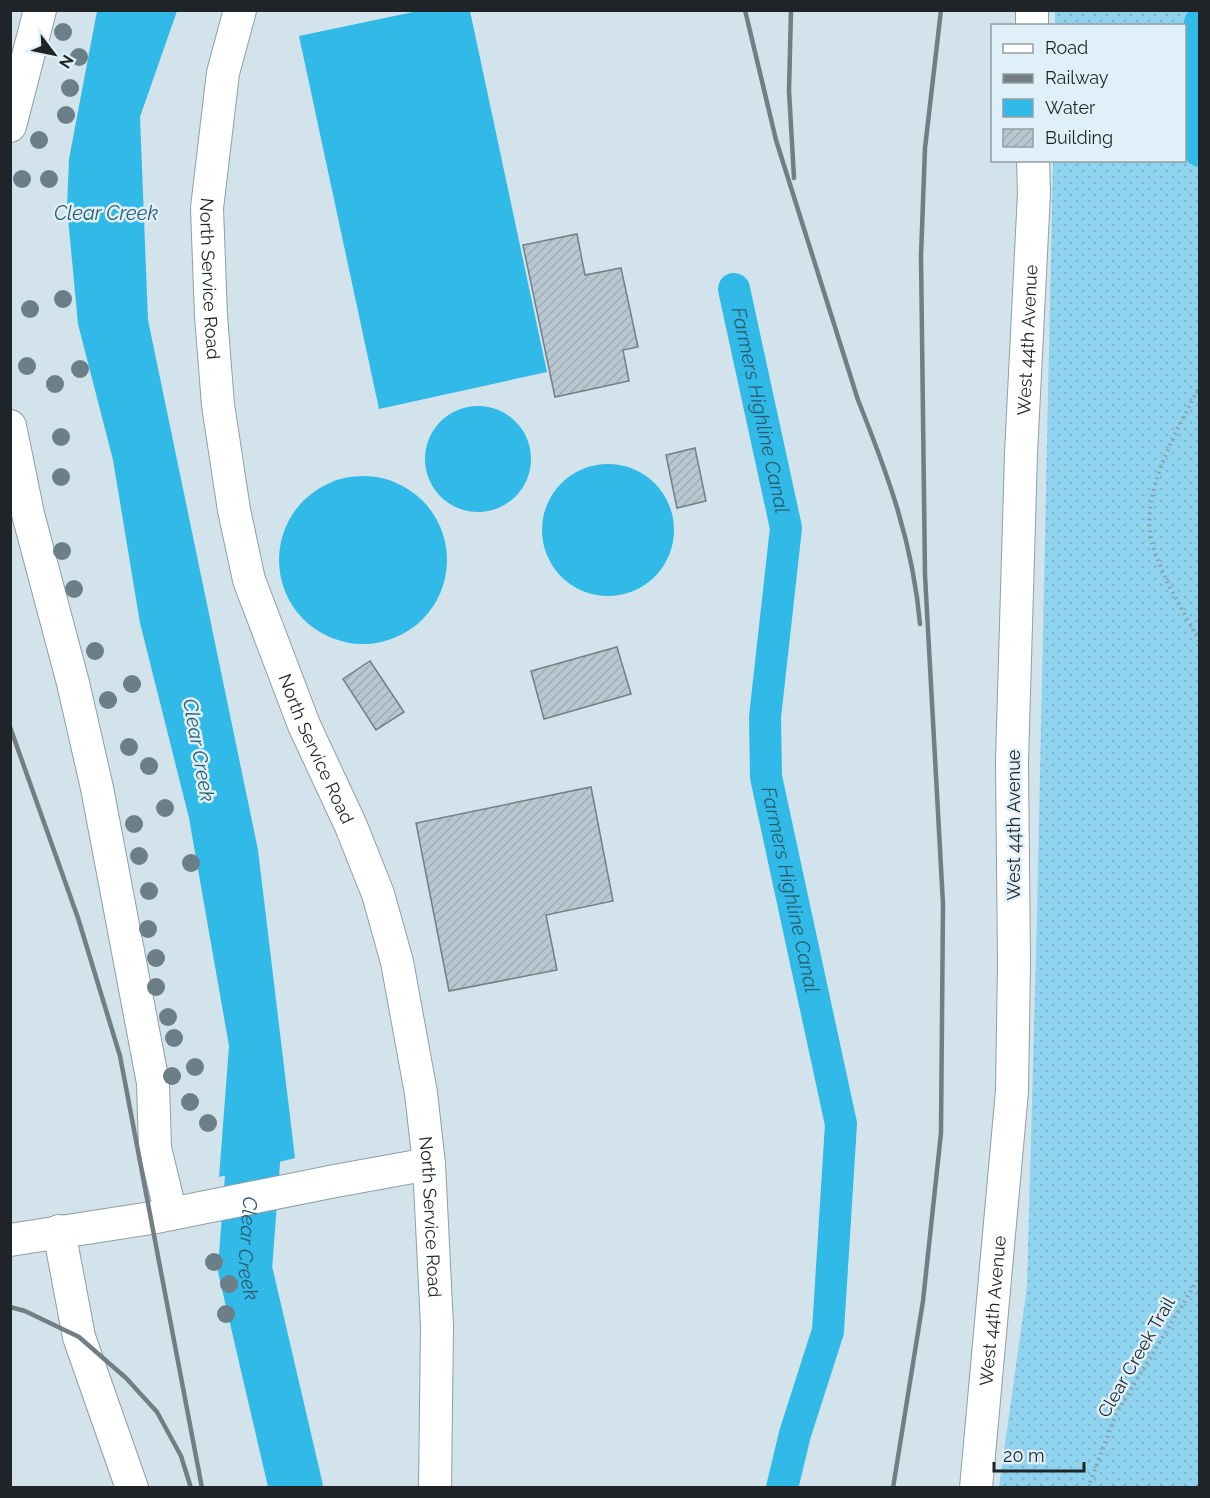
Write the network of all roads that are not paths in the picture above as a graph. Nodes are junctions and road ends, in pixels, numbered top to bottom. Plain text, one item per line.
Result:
1 (40, 10) edge
2 (240, 10) edge
3 (10, 126) edge
4 (1033, 162) edge
5 (10, 426) edge
6 (429, 1164) junction
7 (171, 1214) junction
8 (59, 1231) junction
9 (10, 1240) edge
10 (132, 1488) edge
11 (435, 1488) edge
12 (976, 1488) edge

1 - 3 street
2 - 6 street, North Service Road
4 - 12 street, West 44th Avenue
5 - 7 street
6 - 7 street
6 - 11 street, North Service Road
7 - 8 street
8 - 9 street
8 - 10 street

